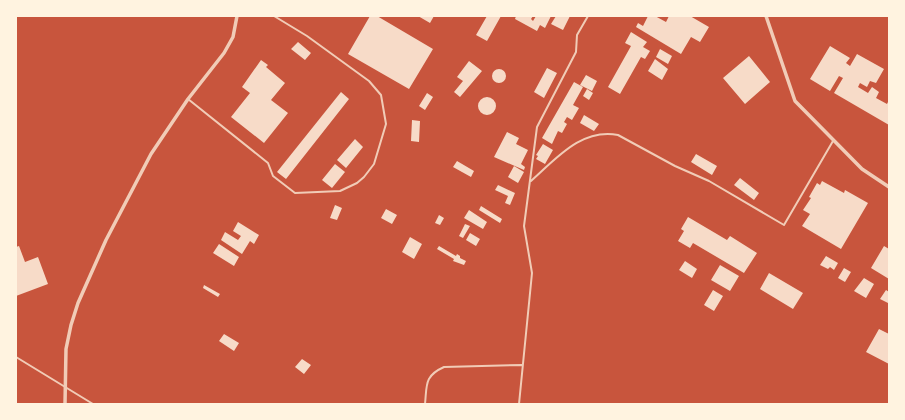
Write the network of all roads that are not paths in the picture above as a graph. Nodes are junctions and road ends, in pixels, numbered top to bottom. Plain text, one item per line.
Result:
1 (237, 16) edge
2 (274, 16) edge
3 (588, 16) edge
4 (766, 16) edge
5 (188, 99) junction
6 (833, 141) junction
7 (530, 182) junction
8 (889, 187) edge
9 (16, 357) edge
10 (522, 365) junction
11 (64, 386) junction
12 (65, 404) edge
13 (93, 404) edge
14 (425, 404) edge
15 (519, 404) edge

1 - 5 street
2 - 5 lane
3 - 7 lane
4 - 6 street
5 - 11 street
6 - 7 lane
6 - 8 street
7 - 10 lane
9 - 11 lane
10 - 14 lane
10 - 15 lane
11 - 12 street
11 - 13 lane

